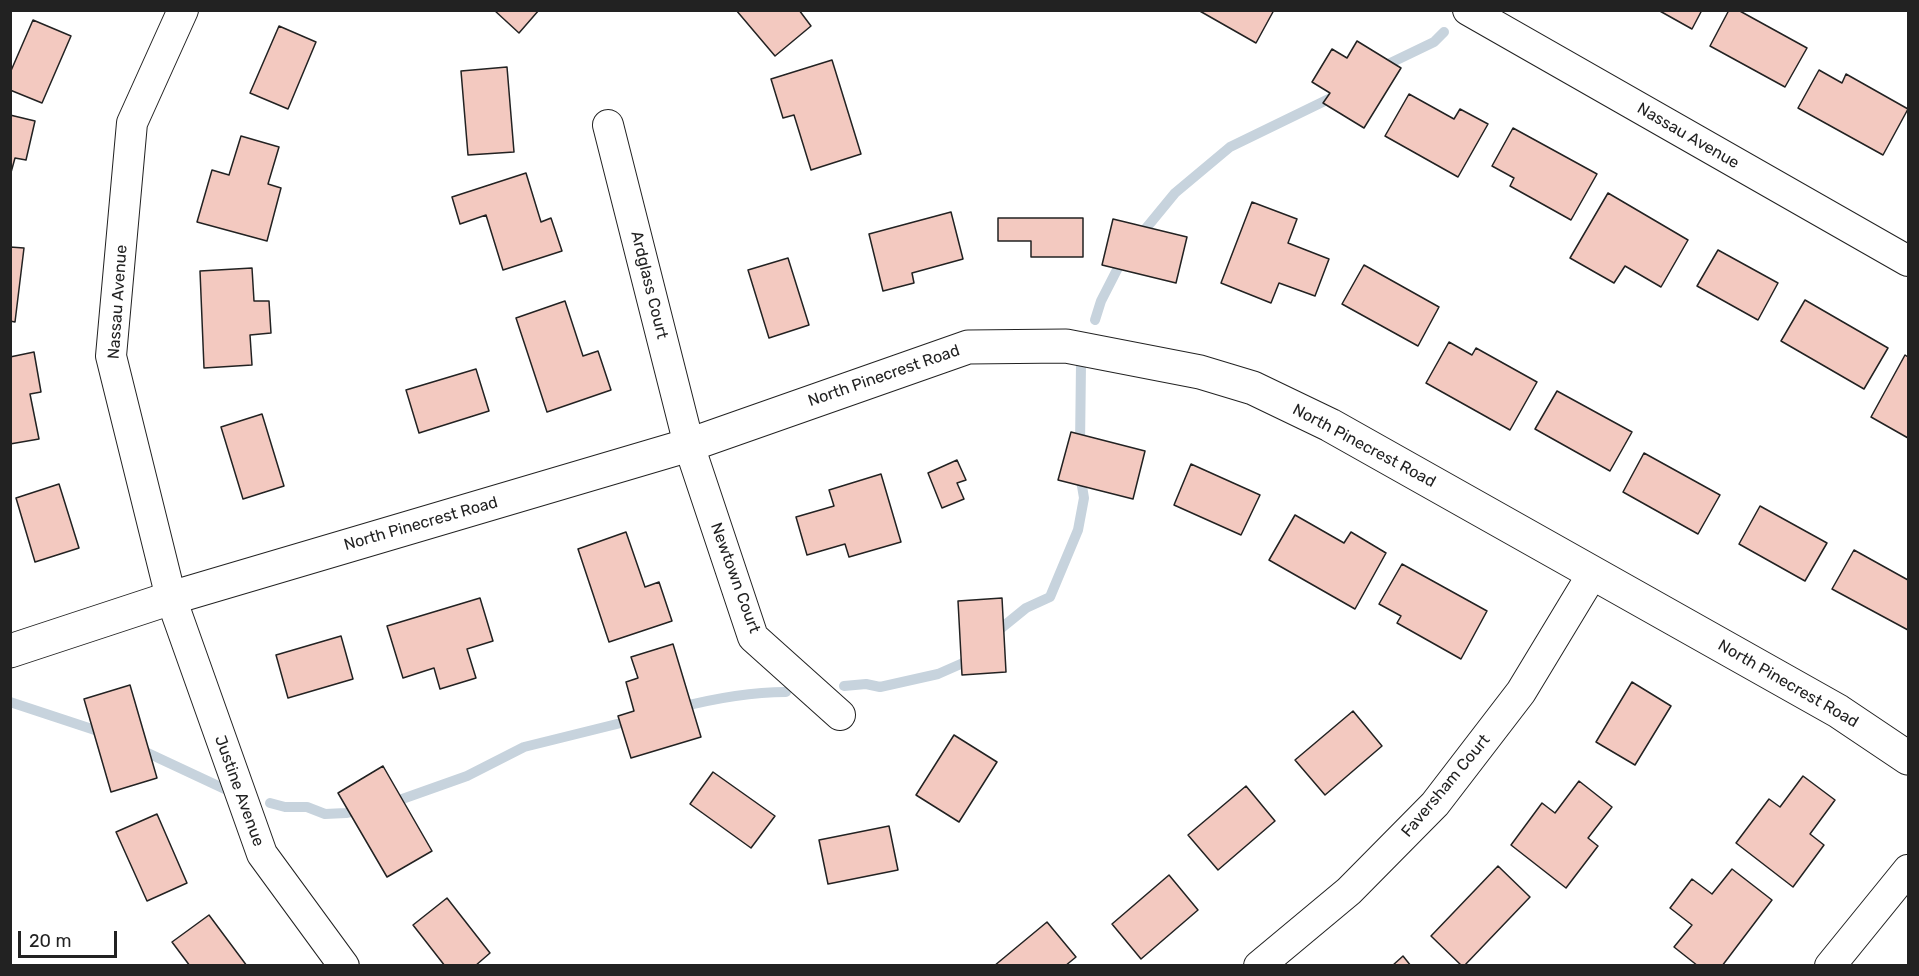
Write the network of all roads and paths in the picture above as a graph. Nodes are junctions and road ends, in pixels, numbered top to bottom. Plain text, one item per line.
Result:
1 (183, 10) edge
2 (1468, 10) edge
3 (609, 125) dead end
4 (1908, 261) edge
5 (689, 445) junction
6 (1593, 573) junction
7 (171, 598) junction
8 (10, 651) edge
9 (840, 715) dead end
10 (1908, 758) edge
11 (1908, 870) edge
12 (344, 966) edge
13 (1259, 966) edge
14 (1830, 966) edge

1 - 7 street, Nassau Avenue
2 - 4 street, Nassau Avenue
3 - 5 street, Ardglass Court
5 - 6 street, North Pinecrest Road
5 - 7 street, North Pinecrest Road
5 - 9 street, Newtown Court
6 - 10 street, North Pinecrest Road
6 - 13 street, Faversham Court
7 - 8 street, North Pinecrest Road
7 - 12 street, Justine Avenue
11 - 14 street

